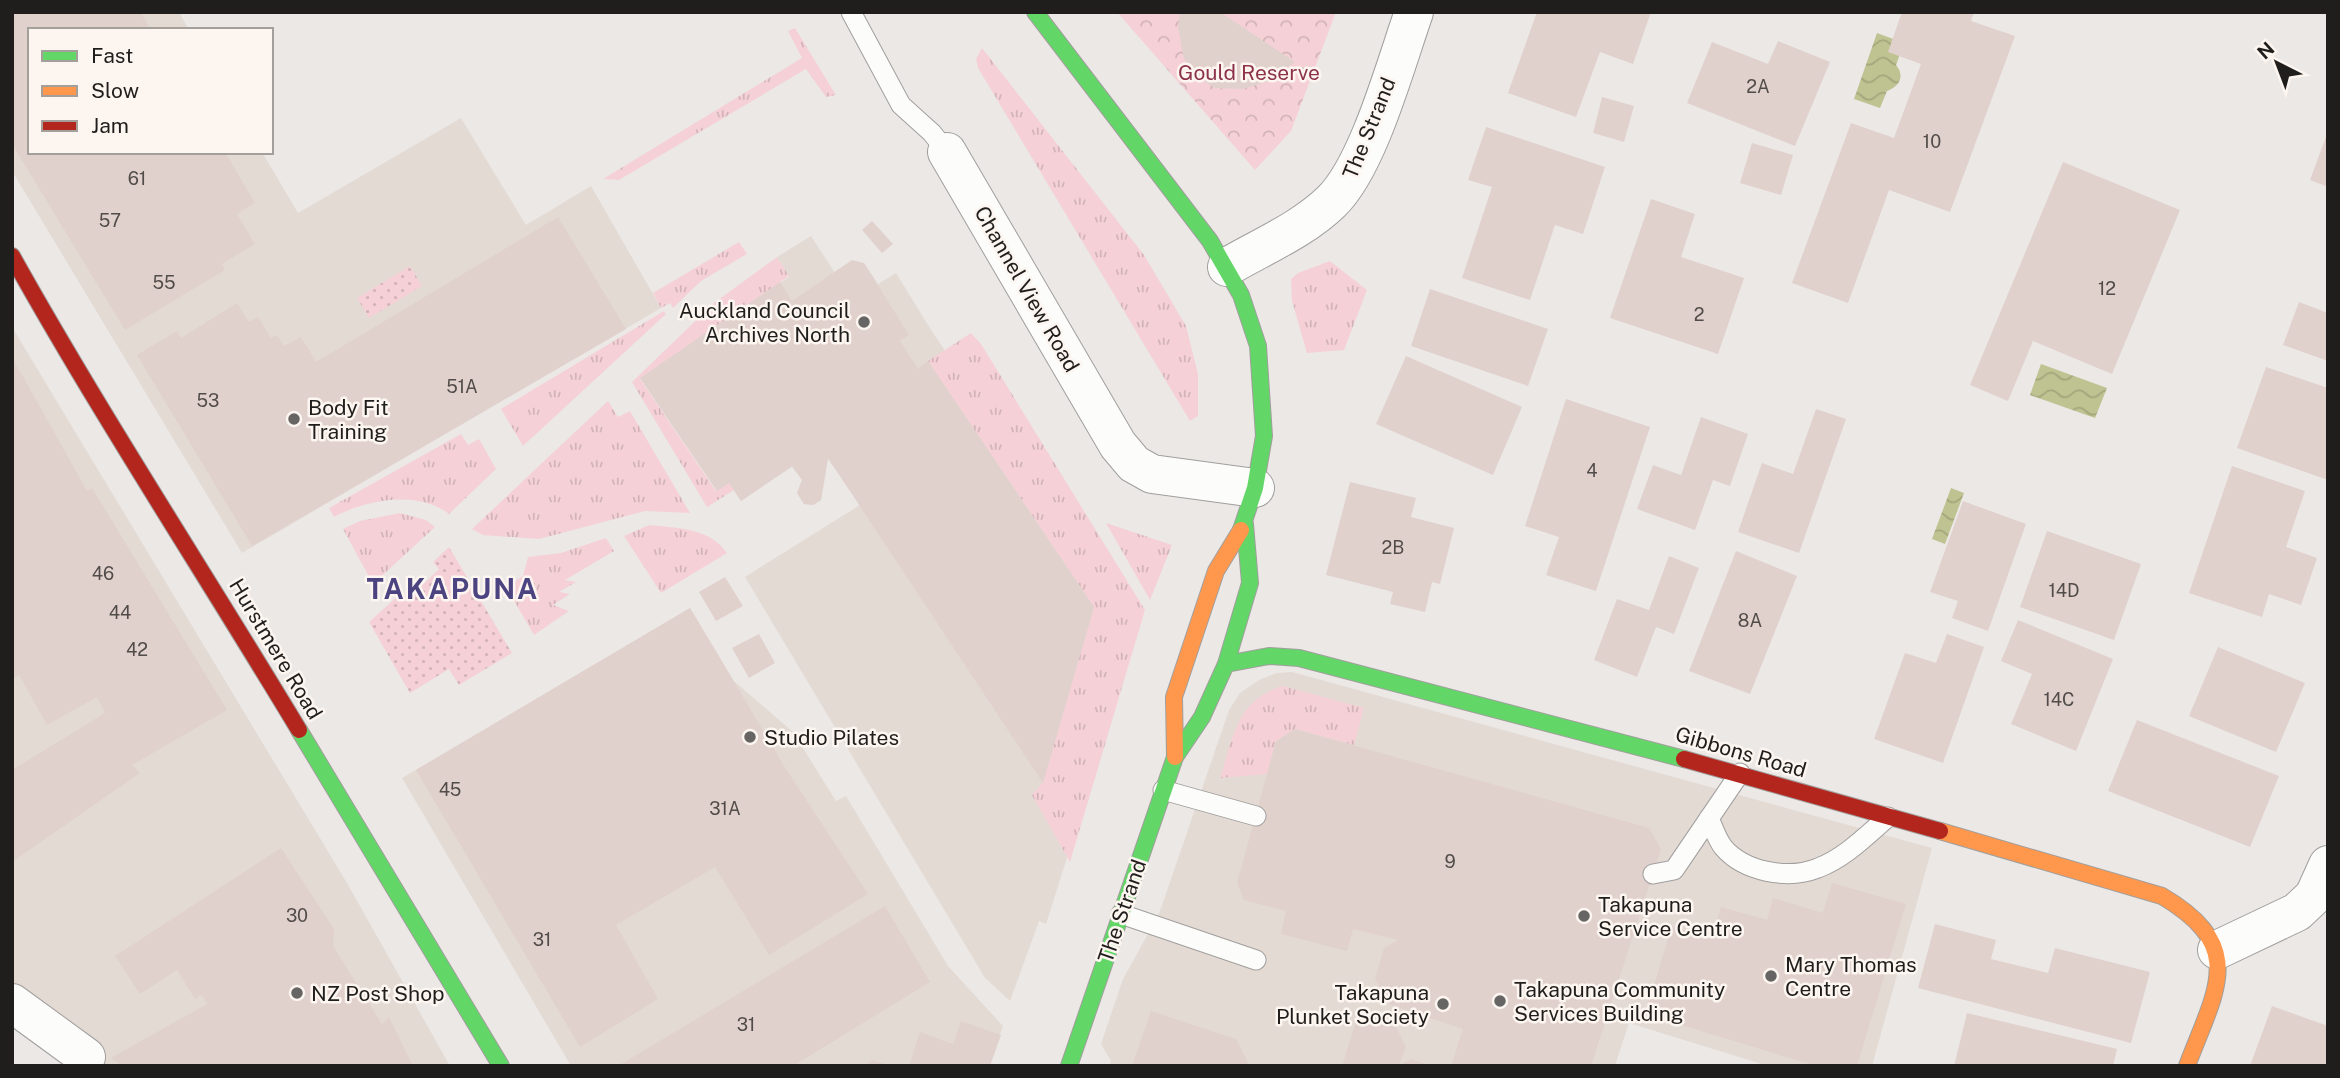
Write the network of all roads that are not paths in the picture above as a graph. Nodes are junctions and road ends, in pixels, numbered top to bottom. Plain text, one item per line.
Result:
1 (851, 12) edge
2 (1035, 12) edge
3 (1414, 12) edge
4 (947, 152) joint
5 (12, 256) edge
6 (1227, 267) junction
7 (1250, 506) junction
8 (1226, 664) junction
9 (1175, 757) junction
10 (1740, 773) junction
11 (1163, 790) junction
12 (1255, 816) dead end
13 (1888, 817) junction
14 (1709, 818) junction
15 (2328, 865) edge
16 (1653, 874) dead end
17 (1121, 914) junction
18 (2217, 950) junction
19 (1256, 960) dead end
20 (12, 1003) edge
21 (91, 1062) edge
22 (501, 1066) edge
23 (1069, 1066) edge
24 (2187, 1066) edge

1 - 4 lane, Channel View Road
2 - 6 street, The Strand
3 - 6 street, The Strand
4 - 7 street, Channel View Road
5 - 22 street, Hurstmere Road
6 - 7 street, The Strand
7 - 8 street, The Strand
7 - 9 street, The Strand
8 - 9 street, The Strand
8 - 10 street, Gibbons Road
9 - 11 street, The Strand
10 - 13 street, Gibbons Road
10 - 14 lane
11 - 12 lane
11 - 17 street, The Strand
13 - 14 lane
13 - 18 street, Gibbons Road
14 - 16 lane
15 - 18 street
17 - 19 lane
17 - 23 street, The Strand
18 - 24 street
20 - 21 street

